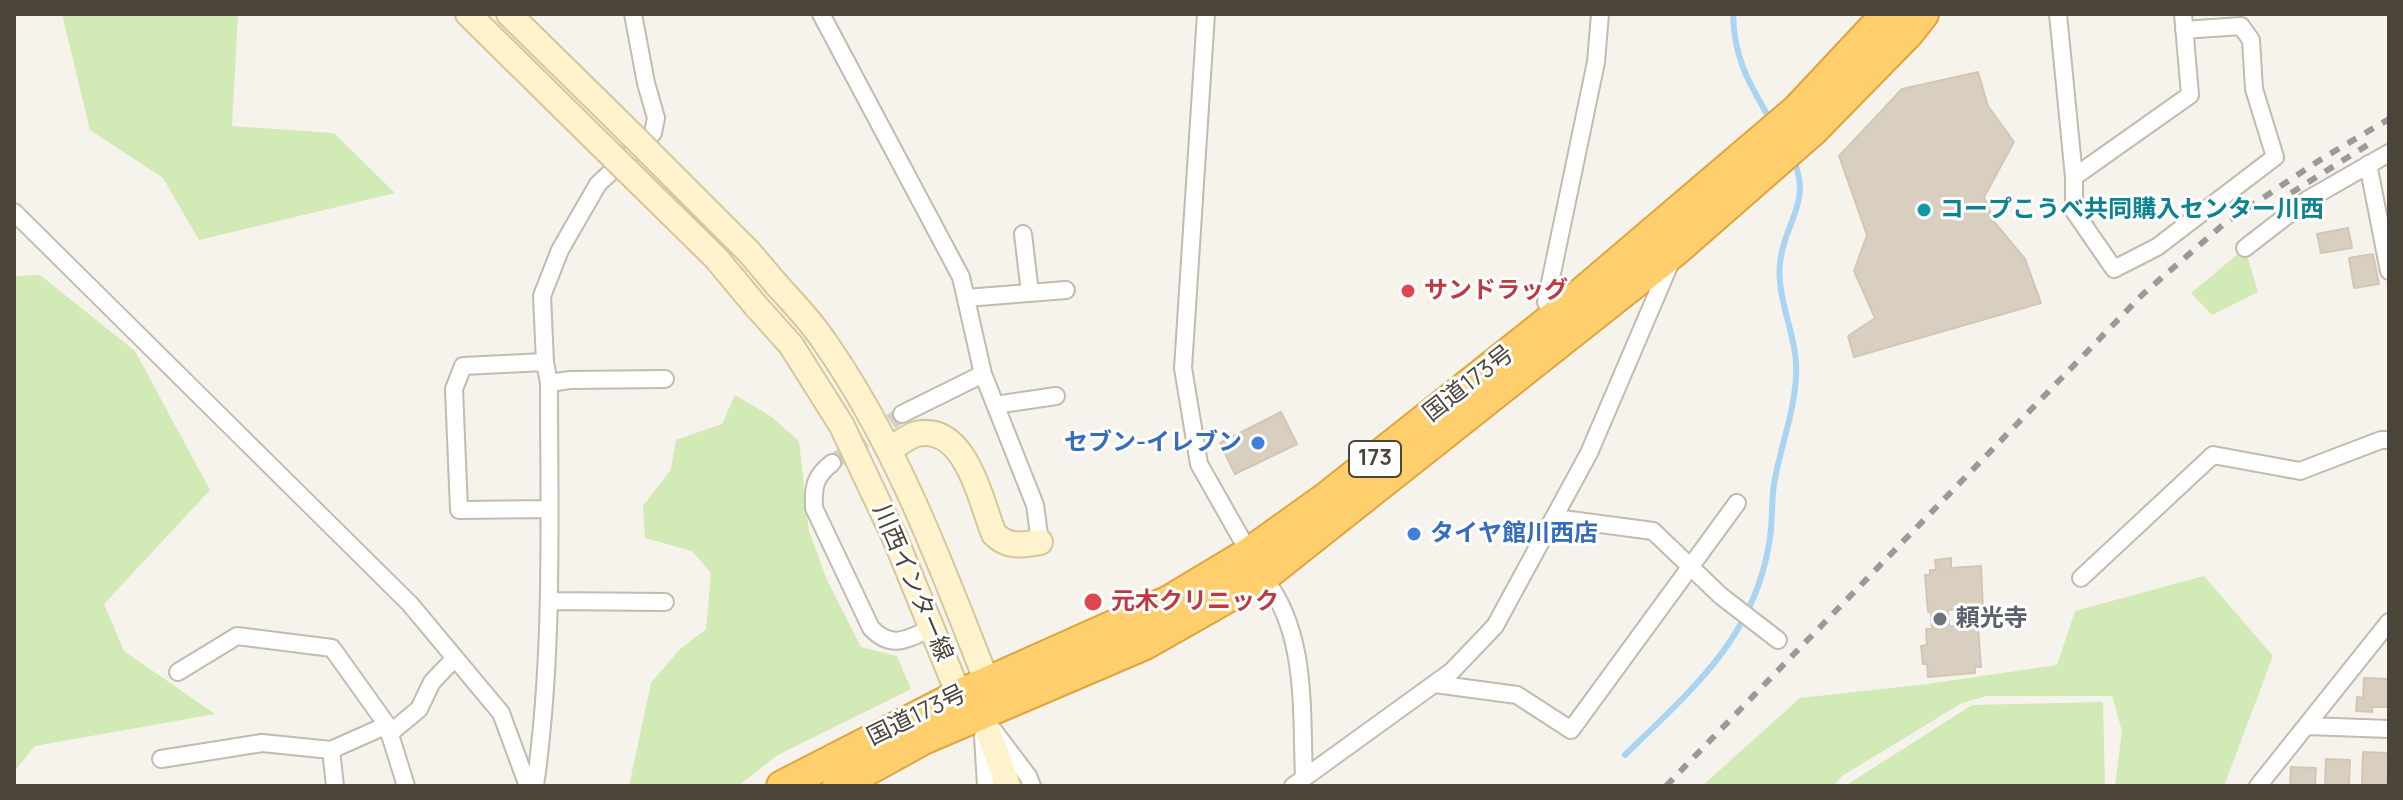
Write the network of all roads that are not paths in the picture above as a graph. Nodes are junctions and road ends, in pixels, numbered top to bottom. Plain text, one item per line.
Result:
1 (468, 14) edge
2 (509, 14) edge
3 (633, 14) edge
4 (821, 14) edge
5 (1206, 14) edge
6 (1600, 14) edge
7 (1887, 14) edge
8 (1923, 14) edge
9 (2058, 14) edge
10 (2184, 22) edge
11 (2389, 153) edge
12 (2368, 164) junction
13 (2074, 177) junction
14 (14, 212) edge
15 (1023, 234) dead end
16 (2245, 248) dead end
17 (1676, 250) junction
18 (2389, 271) edge
19 (1066, 290) dead end
20 (1030, 293) junction
21 (966, 298) junction
22 (1560, 328) junction
23 (545, 362) junction
24 (983, 374) junction
25 (665, 379) dead end
26 (549, 383) junction
27 (1056, 396) dead end
28 (995, 405) junction
29 (902, 414) tunnel mouth
30 (2389, 440) edge
31 (889, 450) junction
32 (832, 463) tunnel mouth
33 (1737, 503) dead end
34 (549, 509) junction
35 (1555, 518) junction
36 (1040, 542) joint
37 (1256, 565) junction
38 (1688, 566) junction
39 (2081, 578) dead end
40 (550, 601) junction
41 (665, 602) dead end
42 (2389, 622) edge
43 (932, 628) junction
44 (1778, 640) dead end
45 (454, 659) junction
46 (178, 672) dead end
47 (987, 682) junction
48 (1435, 684) junction
49 (970, 704) junction
50 (2308, 726) junction
51 (388, 729) junction
52 (2389, 729) edge
53 (331, 750) junction
54 (161, 759) dead end
55 (1299, 782) edge
56 (335, 786) edge
57 (406, 786) edge
58 (528, 786) edge
59 (535, 786) edge
60 (782, 786) edge
61 (838, 786) edge
62 (986, 786) edge
63 (1008, 786) edge
64 (1032, 786) edge
65 (2258, 786) edge

1 - 43 main road, 川西インター線, bridge
2 - 31 main road, 川西インター線, bridge
3 - 23 street
4 - 21 street
5 - 37 street
6 - 22 street
7 - 22 highway, 国道173号 / 173
8 - 17 highway, 国道173号 / 173
9 - 13 street
10 - 13 street
10 - 13 street
11 - 12 street
12 - 16 street
12 - 18 street
14 - 45 street
15 - 20 street
17 - 22 highway, 国道173号 / 173
17 - 35 street
19 - 20 street
20 - 21 street
21 - 24 street
22 - 37 highway, 国道173号 / 173
23 - 26 street
23 - 34 street
24 - 28 street
24 - 29 street
25 - 26 street
26 - 34 street
27 - 28 street
28 - 36 street
30 - 39 street
31 - 36 main road
31 - 47 main road, 川西インター線
32 - 43 street
33 - 38 street
34 - 40 street
35 - 38 street
35 - 48 street
37 - 47 highway, 国道173号 / 173
37 - 49 highway, 国道173号 / 173
37 - 55 street
38 - 44 street
38 - 48 street
40 - 41 street
40 - 59 street
42 - 50 street
43 - 49 main road, 川西インター線
45 - 51 street
45 - 58 street
46 - 51 street
47 - 49 highway, 国道173号 / 173
48 - 55 street
49 - 60 highway, 国道173号 / 173
49 - 61 highway, 国道173号 / 173
49 - 62 street
49 - 63 main road, 川西インター線
49 - 64 street
50 - 52 street
50 - 65 street
51 - 53 street
51 - 57 street
53 - 54 street
53 - 56 street

